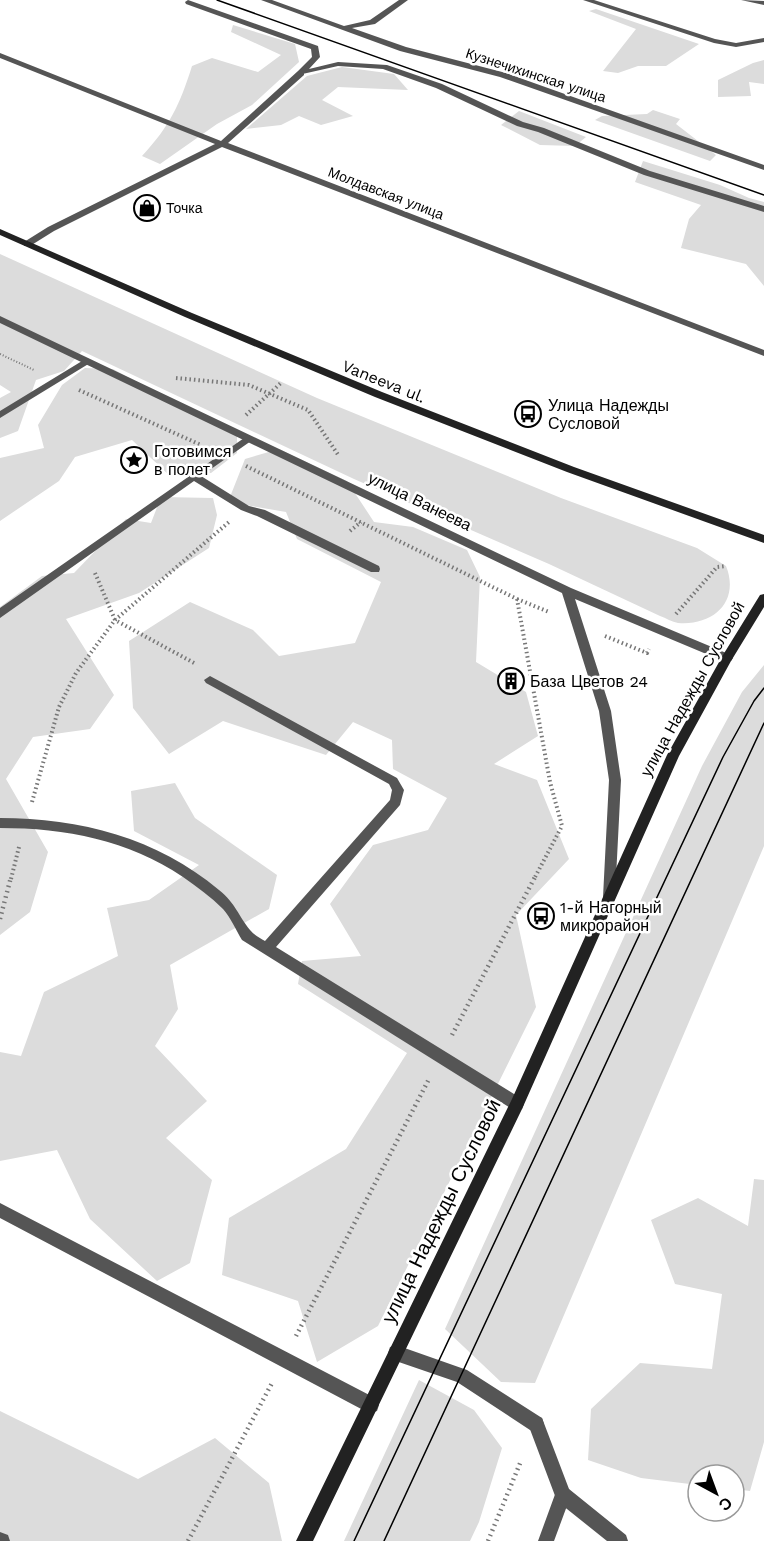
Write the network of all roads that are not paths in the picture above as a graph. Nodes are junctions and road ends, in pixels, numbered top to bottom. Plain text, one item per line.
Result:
1 (265, 0) edge
2 (404, 0) edge
3 (587, 0) edge
4 (745, 0) edge
5 (189, 2) dead end
6 (764, 3) edge
7 (343, 27) junction
8 (764, 40) edge
9 (0, 55) edge
10 (300, 73) junction
11 (222, 144) junction
12 (764, 168) edge
13 (764, 209) edge
14 (0, 232) edge
15 (27, 244) junction
16 (0, 319) edge
17 (764, 353) edge
18 (87, 361) junction
19 (0, 415) edge
20 (247, 439) junction
21 (195, 477) junction
22 (764, 539) edge
23 (375, 569) dead end
24 (567, 591) junction
25 (764, 598) edge
26 (0, 614) edge
27 (727, 658) junction
28 (210, 680) road end
29 (0, 822) edge
30 (609, 897) junction
31 (267, 948) junction
32 (517, 1104) junction
33 (0, 1210) edge
34 (396, 1353) junction
35 (371, 1405) junction
36 (563, 1495) junction
37 (304, 1541) edge
38 (546, 1541) edge
39 (620, 1541) edge

1 - 7 street, Кузнечихинская улица
2 - 7 street
3 - 8 street
4 - 6 street
5 - 10 street
7 - 12 street, Кузнечихинская улица
9 - 11 street, Молдавская улица
10 - 11 street
10 - 13 street
11 - 15 street
11 - 17 street, Молдавская улица
14 - 15 main road, Vaneeva ul.
15 - 22 main road, Vaneeva ul.
16 - 18 street
18 - 19 street
18 - 20 street
20 - 21 street
20 - 24 street, улица Ванеева
21 - 23 street
21 - 26 street
24 - 27 street, улица Ванеева
24 - 30 street, улица Надежды Сусловой
25 - 27 main road, улица Надежды Сусловой
27 - 30 main road, улица Надежды Сусловой
28 - 31 street
29 - 31 street
30 - 32 main road, улица Надежды Сусловой
31 - 32 street
32 - 34 main road, улица Надежды Сусловой
33 - 35 street
34 - 35 main road, улица Надежды Сусловой
34 - 36 street
35 - 37 main road, улица Надежды Сусловой
36 - 38 street
36 - 39 street

